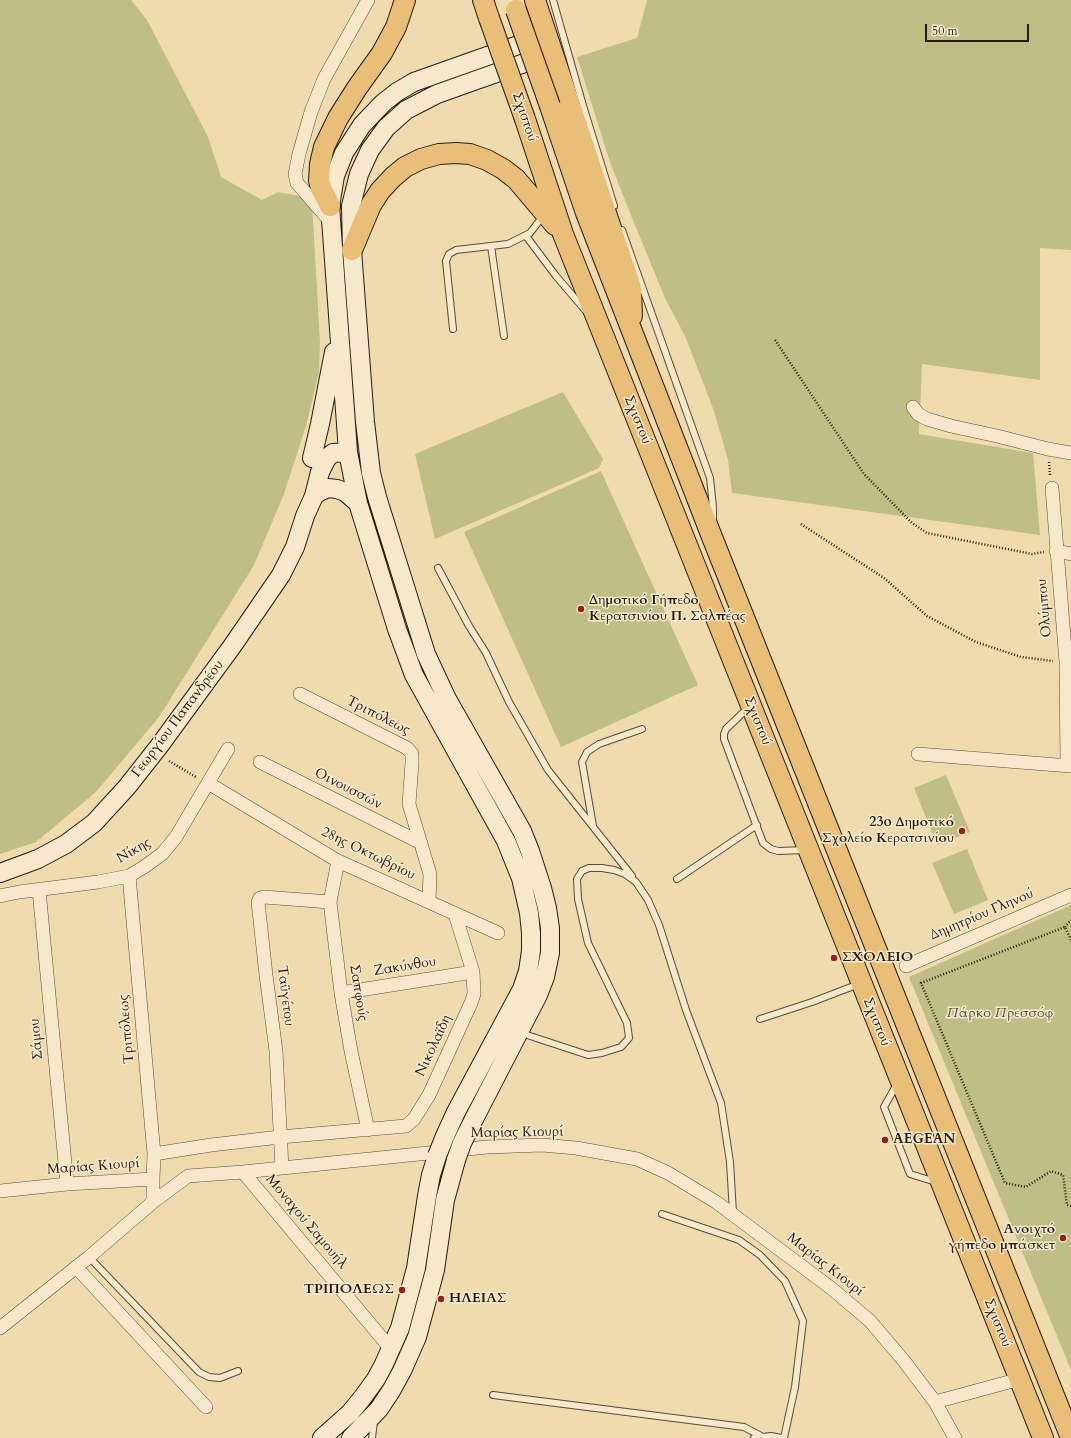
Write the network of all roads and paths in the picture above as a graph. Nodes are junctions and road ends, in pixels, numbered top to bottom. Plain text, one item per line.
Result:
1 (368, 0) edge
2 (405, 0) edge
3 (535, 0) edge
4 (553, 0) edge
5 (514, 5) edge
6 (486, 9) edge
7 (550, 44) junction
8 (616, 211) dead end
9 (330, 213) junction
10 (545, 213) junction
11 (620, 226) dead end
12 (563, 234) junction
13 (526, 236) junction
14 (491, 246) junction
15 (352, 250) junction
16 (339, 324) junction
17 (599, 326) junction
18 (631, 328) junction
19 (452, 330) dead end
20 (504, 336) dead end
21 (775, 340) dead end
22 (913, 407) dead end
23 (346, 424) junction
24 (1048, 449) junction
25 (348, 452) junction
26 (1071, 453) edge
27 (312, 458) junction
28 (1052, 488) joint
29 (314, 496) junction
30 (358, 503) junction
31 (305, 516) junction
32 (800, 524) dead end
33 (712, 537) junction
34 (1056, 551) junction
35 (1071, 554) edge
36 (438, 568) dead end
37 (1068, 663) edge
38 (300, 694) dead end
39 (750, 705) junction
40 (642, 730) dead end
41 (228, 749) dead end
42 (918, 754) dead end
43 (169, 761) dead end
44 (260, 762) dead end
45 (1069, 765) edge
46 (208, 784) junction
47 (757, 825) junction
48 (593, 826) junction
49 (421, 843) junction
50 (808, 850) junction
51 (338, 861) junction
52 (0, 872) edge
53 (129, 876) junction
54 (677, 879) dead end
55 (636, 882) junction
56 (39, 890) junction
57 (1071, 895) edge
58 (0, 896) edge
59 (429, 901) junction
60 (330, 902) junction
61 (455, 914) junction
62 (1071, 920) edge
63 (1065, 927) junction
64 (498, 933) dead end
65 (1071, 940) edge
66 (906, 966) dead end
67 (473, 972) junction
68 (861, 984) junction
69 (341, 993) junction
70 (760, 1019) dead end
71 (519, 1032) junction
72 (406, 1126) joint
73 (368, 1130) junction
74 (280, 1136) junction
75 (154, 1154) junction
76 (282, 1168) junction
77 (243, 1172) junction
78 (153, 1179) junction
79 (67, 1184) junction
80 (0, 1192) edge
81 (153, 1202) junction
82 (1071, 1206) edge
83 (662, 1214) dead end
84 (733, 1214) junction
85 (89, 1257) junction
86 (76, 1268) junction
87 (0, 1328) edge
88 (391, 1349) junction
89 (238, 1371) dead end
90 (1020, 1379) junction
91 (493, 1395) dead end
92 (935, 1402) junction
93 (206, 1407) dead end
94 (379, 1409) junction
95 (1069, 1429) edge
96 (329, 1436) edge
97 (761, 1436) junction
98 (351, 1438) edge
99 (372, 1438) edge
100 (754, 1438) edge
101 (782, 1438) edge
102 (955, 1438) edge
103 (1043, 1438) edge

1 - 9 street
2 - 9 main road
3 - 7 main road
4 - 8 lane
5 - 18 main road, Σχιστού, bridge
6 - 12 main road, Σχιστού, bridge
7 - 9 main road
7 - 15 main road
7 - 18 main road
9 - 16 main road
10 - 12 main road
10 - 13 lane
10 - 15 main road
11 - 33 lane
12 - 17 main road, Σχιστού
13 - 14 lane
13 - 17 lane
14 - 19 lane
14 - 20 lane
15 - 71 main road
16 - 23 main road
16 - 27 main road
17 - 39 main road, Σχιστού
18 - 33 main road, Σχιστού
21 - 34 path
22 - 24 street
23 - 25 main road
23 - 27 main road, Γεωργίου Παπανδρέου
24 - 26 street
24 - 28 path
25 - 29 main road, Γεωργίου Παπανδρέου
25 - 30 main road
27 - 31 main road, Γεωργίου Παπανδρέου
28 - 34 street, Ολύμπου
29 - 30 main road
29 - 31 main road, Γεωργίου Παπανδρέου
30 - 88 main road, bridge
31 - 52 main road, Γεωργίου Παπανδρέου
32 - 37 path
33 - 95 main road, Σχιστού
34 - 35 street
34 - 37 street, Ολύμπου
36 - 48 lane
37 - 45 street, Ολύμπου
38 - 49 street, Τριπόλεως
39 - 47 lane
39 - 50 main road, Σχιστού
40 - 48 lane
41 - 46 street, Νίκης
42 - 45 street
43 - 46 path
44 - 49 street, Οινουσσών
46 - 51 street, 28ης Οκτωβρίου
46 - 53 street, Νίκης
47 - 50 lane
47 - 54 lane
48 - 55 lane
49 - 59 street, Τριπόλεως
50 - 68 main road, Σχιστού
51 - 59 street, 28ης Οκτωβρίου
51 - 60 street, Σαπφούς
53 - 56 street, Νίκης
53 - 75 street, Τριπόλεως
55 - 71 lane
55 - 84 lane
56 - 58 street, Νίκης
56 - 79 street, Σάμου
57 - 66 street, Δημητρίου Γληνού
59 - 61 street, 28ης Οκτωβρίου
60 - 69 street, Σαπφούς
60 - 74 street, Ταϋγέτου
61 - 64 street, 28ης Οκτωβρίου
61 - 67 street
62 - 63 path
63 - 65 path
63 - 82 path
67 - 69 street, Ζακύνθου
67 - 72 street, Νικολαϊδη
68 - 70 lane
68 - 90 main road, Σχιστού
69 - 73 street, Σαπφούς
71 - 94 main road, bridge
72 - 73 street, Μαρίας Κιουρί
73 - 74 street, Μαρίας Κιουρί
74 - 75 street, Μαρίας Κιουρί
74 - 76 street, Ταϋγέτου
75 - 78 street, Τριπόλεως
76 - 77 street, Μαρίας Κιουρί
76 - 84 street, Μαρίας Κιουρί
77 - 81 street, Μαρίας Κιουρί
77 - 88 street, Μοναχού Σαμουήλ
78 - 79 street, Μαρίας Κιουρί
78 - 81 street, Μαρίας Κιουρί
79 - 80 street, Μαρίας Κιουρί
81 - 85 street
83 - 101 lane
84 - 92 street, Μαρίας Κιουρί
85 - 86 street
85 - 89 lane
86 - 87 street
86 - 93 street
88 - 96 main road
90 - 92 street
90 - 103 main road, Σχιστού
91 - 97 lane
92 - 102 street, Μαρίας Κιουρί
94 - 98 main road
94 - 99 lane
97 - 100 lane
97 - 101 lane

